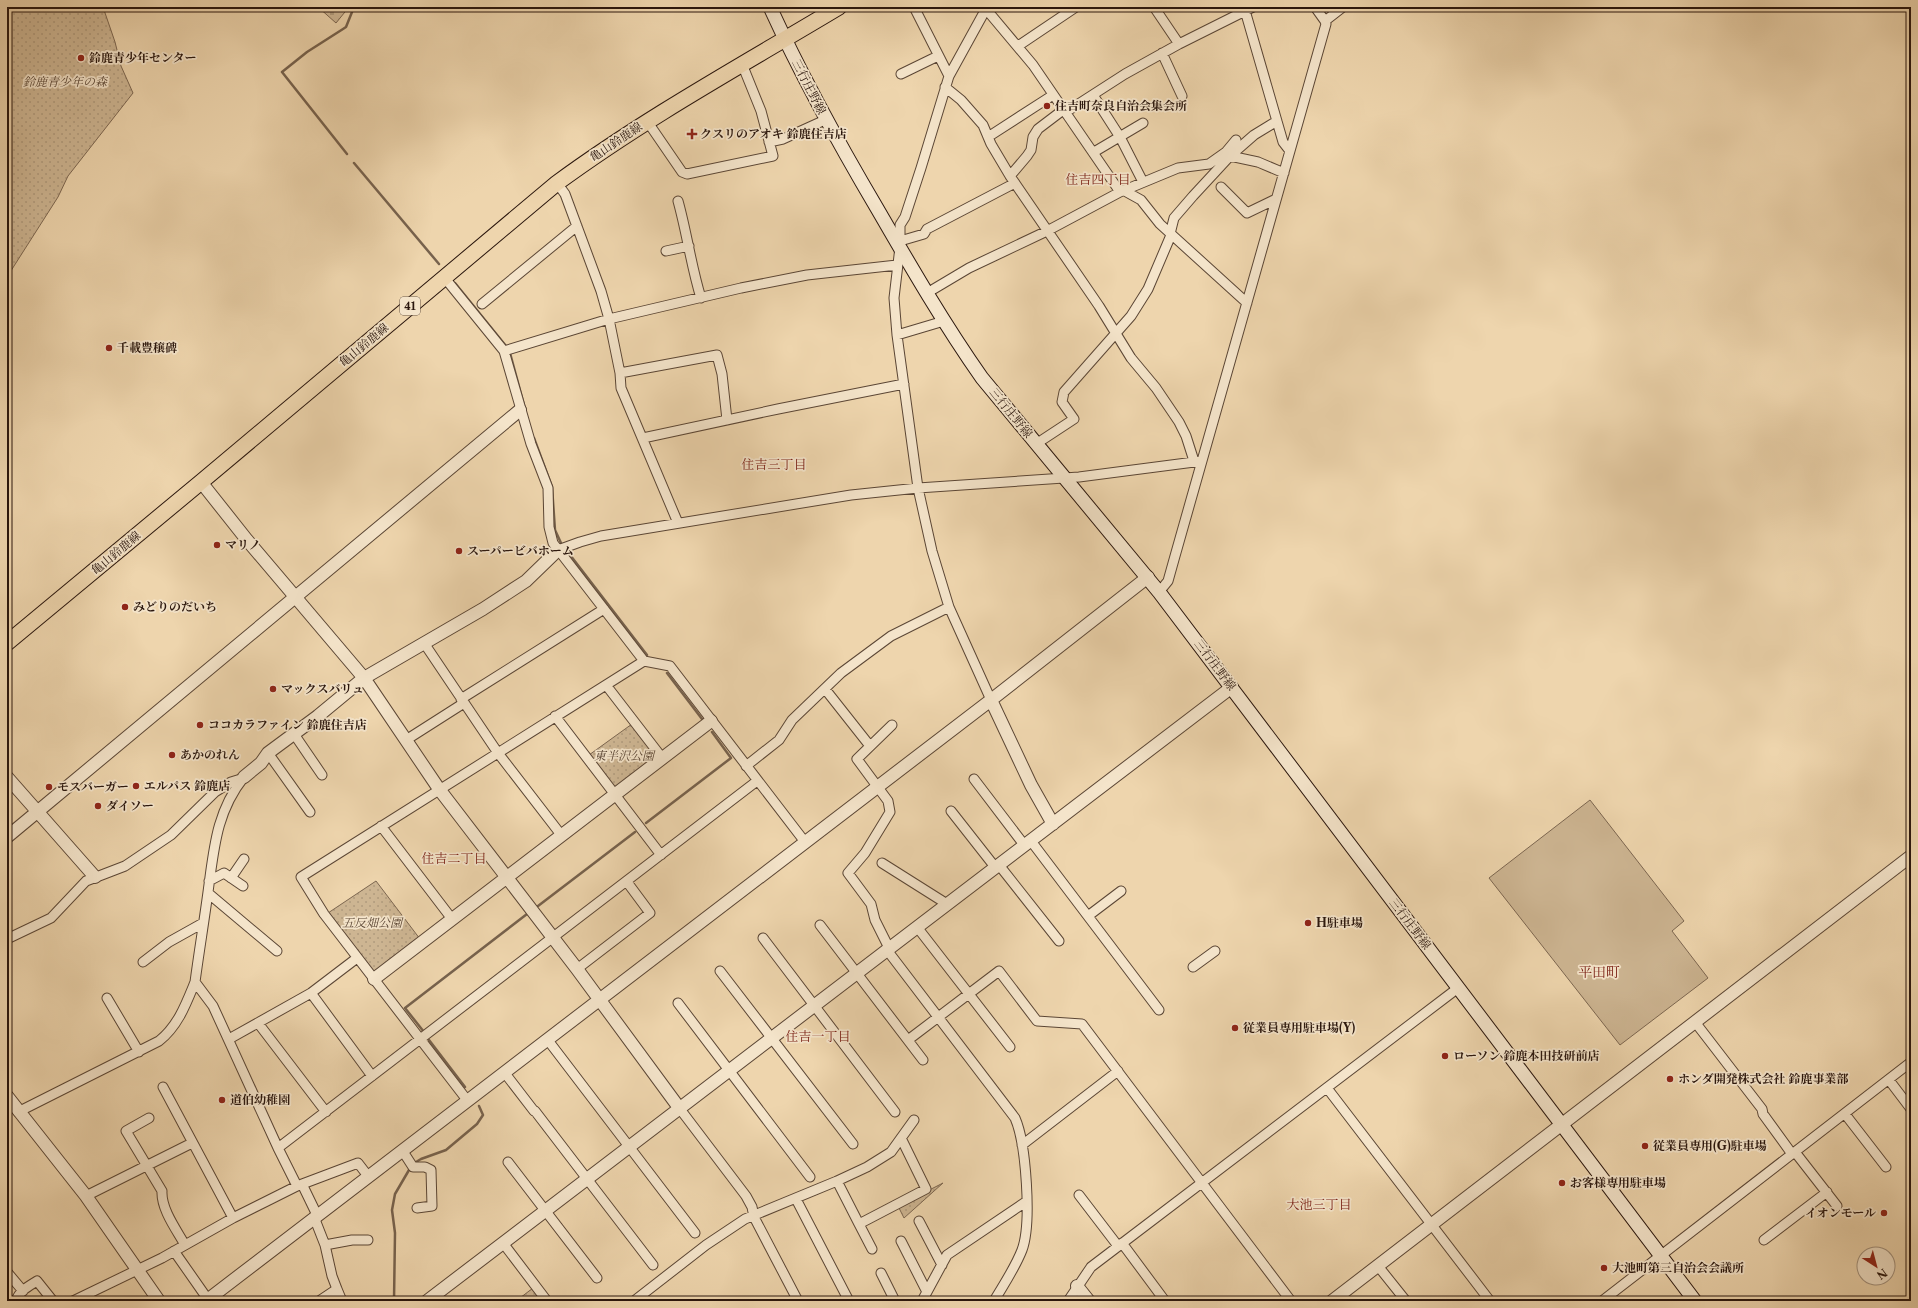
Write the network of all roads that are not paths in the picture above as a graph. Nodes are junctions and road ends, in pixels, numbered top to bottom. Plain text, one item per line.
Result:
1 (770, 7) edge
2 (839, 7) edge
3 (914, 7) edge
4 (1076, 7) edge
5 (1154, 7) edge
6 (1315, 7) edge
7 (1343, 7) edge
8 (986, 8) edge
9 (1247, 8) edge
10 (1325, 21) junction
11 (784, 40) junction
12 (1179, 44) junction
13 (1018, 46) junction
14 (1162, 53) junction
15 (938, 56) junction
16 (742, 64) junction
17 (901, 74) dead end
18 (949, 76) junction
19 (945, 87) junction
20 (1053, 95) junction
21 (1093, 95) junction
22 (1182, 96) dead end
23 (1065, 111) junction
24 (825, 120) junction
25 (647, 121) junction
26 (1277, 121) junction
27 (1143, 123) dead end
28 (988, 137) junction
29 (1120, 137) junction
30 (1236, 140) dead end
31 (769, 142) junction
32 (1290, 151) junction
33 (1094, 152) junction
34 (1228, 154) junction
35 (1284, 173) junction
36 (1013, 179) junction
37 (1143, 182) junction
38 (557, 183) junction
39 (1221, 188) dead end
40 (1122, 191) junction
41 (1276, 199) junction
42 (678, 201) dead end
43 (577, 226) junction
44 (1047, 231) junction
45 (1171, 234) junction
46 (900, 244) junction
47 (689, 246) junction
48 (666, 251) dead end
49 (897, 265) junction
50 (444, 278) junction
51 (927, 293) junction
52 (701, 298) junction
53 (1247, 303) junction
54 (482, 304) dead end
55 (609, 319) junction
56 (944, 320) junction
57 (1115, 334) junction
58 (898, 335) junction
59 (504, 351) junction
60 (620, 373) junction
61 (904, 384) junction
62 (520, 410) junction
63 (727, 420) junction
64 (643, 438) junction
65 (1036, 444) junction
66 (1198, 461) junction
67 (1065, 478) junction
68 (201, 482) junction
69 (918, 488) junction
70 (678, 522) junction
71 (558, 550) junction
72 (1148, 577) junction
73 (1159, 592) junction
74 (296, 597) junction
75 (949, 607) junction
76 (604, 608) junction
77 (7, 643) edge
78 (424, 643) junction
79 (644, 661) junction
80 (364, 678) junction
81 (606, 685) junction
82 (1232, 687) junction
83 (825, 689) junction
84 (991, 700) junction
85 (463, 701) junction
86 (555, 716) junction
87 (711, 721) junction
88 (892, 725) dead end
89 (294, 734) junction
90 (406, 740) junction
91 (870, 746) junction
92 (268, 753) junction
93 (498, 753) junction
94 (663, 759) junction
95 (746, 766) junction
96 (322, 775) dead end
97 (7, 777) edge
98 (244, 778) junction
99 (974, 779) dead end
100 (757, 781) junction
101 (878, 786) junction
102 (439, 789) junction
103 (616, 795) junction
104 (951, 811) dead end
105 (310, 812) dead end
106 (38, 813) junction
107 (1053, 824) junction
108 (381, 826) junction
109 (562, 836) junction
110 (7, 837) edge
111 (805, 842) junction
112 (1028, 844) junction
113 (661, 855) junction
114 (1911, 856) edge
115 (244, 859) dead end
116 (882, 863) dead end
117 (997, 866) junction
118 (95, 878) junction
119 (231, 878) junction
120 (507, 878) junction
121 (209, 881) junction
122 (627, 882) junction
123 (243, 886) dead end
124 (1121, 891) dead end
125 (208, 893) junction
126 (947, 904) junction
127 (1088, 916) junction
128 (452, 919) junction
129 (203, 923) junction
130 (820, 925) dead end
131 (917, 927) junction
132 (553, 938) junction
133 (763, 938) dead end
134 (7, 939) edge
135 (1059, 941) dead end
136 (888, 949) junction
137 (277, 951) dead end
138 (1215, 951) dead end
139 (358, 958) junction
140 (143, 962) dead end
141 (1193, 967) dead end
142 (577, 969) junction
143 (720, 971) dead end
144 (856, 974) junction
145 (374, 979) junction
146 (195, 982) junction
147 (1458, 988) junction
148 (311, 993) junction
149 (969, 994) junction
150 (107, 998) dead end
151 (599, 1000) junction
152 (678, 1003) dead end
153 (815, 1006) junction
154 (1159, 1010) dead end
155 (939, 1018) junction
156 (1695, 1022) junction
157 (258, 1023) junction
158 (772, 1038) junction
159 (229, 1039) junction
160 (421, 1040) junction
161 (547, 1040) junction
162 (908, 1040) junction
163 (1010, 1048) dead end
164 (139, 1052) junction
165 (923, 1060) dead end
166 (1911, 1062) edge
167 (730, 1071) junction
168 (1118, 1071) junction
169 (504, 1072) junction
170 (372, 1076) junction
171 (1889, 1080) junction
172 (164, 1087) dead end
173 (1327, 1088) junction
174 (7, 1096) edge
175 (467, 1100) junction
176 (680, 1109) junction
177 (1911, 1109) edge
178 (326, 1112) junction
179 (894, 1112) dead end
180 (12, 1114) edge
181 (1845, 1114) junction
182 (149, 1118) dead end
183 (914, 1120) dead end
184 (1563, 1125) junction
185 (901, 1138) junction
186 (192, 1143) junction
187 (853, 1144) dead end
188 (1022, 1145) junction
189 (629, 1147) junction
190 (278, 1148) junction
191 (402, 1150) junction
192 (1794, 1153) junction
193 (508, 1162) dead end
194 (147, 1165) junction
195 (1886, 1167) dead end
196 (368, 1176) junction
197 (810, 1176) dead end
198 (586, 1179) junction
199 (837, 1181) junction
200 (1201, 1184) junction
201 (299, 1185) junction
202 (1827, 1192) junction
203 (1079, 1195) dead end
204 (86, 1196) junction
205 (796, 1199) junction
206 (1027, 1201) junction
207 (1838, 1206) dead end
208 (417, 1208) dead end
209 (545, 1211) junction
210 (316, 1216) junction
211 (754, 1217) junction
212 (233, 1218) junction
213 (919, 1221) dead end
214 (859, 1224) junction
215 (1431, 1226) junction
216 (695, 1233) dead end
217 (368, 1240) dead end
218 (1764, 1240) dead end
219 (901, 1241) dead end
220 (503, 1242) junction
221 (325, 1244) junction
222 (185, 1245) junction
223 (1120, 1245) junction
224 (872, 1249) dead end
225 (174, 1251) junction
226 (1661, 1256) junction
227 (653, 1265) dead end
228 (942, 1265) junction
229 (1378, 1266) junction
230 (137, 1269) junction
231 (7, 1272) edge
232 (881, 1273) dead end
233 (597, 1278) dead end
234 (1077, 1286) junction
235 (337, 1289) junction
236 (22, 1291) junction
237 (927, 1292) junction
238 (208, 1300) edge
239 (16, 1301) edge
240 (53, 1301) edge
241 (73, 1301) edge
242 (159, 1301) edge
243 (319, 1301) edge
244 (342, 1301) edge
245 (427, 1301) edge
246 (547, 1301) edge
247 (634, 1301) edge
248 (798, 1301) edge
249 (848, 1301) edge
250 (895, 1301) edge
251 (922, 1301) edge
252 (994, 1301) edge
253 (1068, 1301) edge
254 (1089, 1301) edge
255 (1165, 1301) edge
256 (1291, 1301) edge
257 (1332, 1301) edge
258 (1406, 1301) edge
259 (1490, 1301) edge
260 (1602, 1301) edge
261 (1695, 1301) edge

1 - 11 main road, 三行庄野線
2 - 11 main road, 亀山鈴鹿線 / 41
3 - 15 street
4 - 13 street
5 - 12 street
6 - 10 street
7 - 10 street
8 - 13 street
8 - 18 street
9 - 12 street
9 - 26 street
10 - 32 street
11 - 16 main road, 亀山鈴鹿線 / 41
11 - 24 main road, 三行庄野線
12 - 14 street
13 - 20 street
14 - 21 street
14 - 22 street
15 - 17 street
15 - 18 street
16 - 25 main road, 亀山鈴鹿線 / 41
16 - 31 street
18 - 19 street
19 - 28 street
19 - 46 street
20 - 23 street
20 - 28 street
21 - 23 street
21 - 29 street
23 - 33 street
23 - 36 street
24 - 31 street
24 - 46 main road, 三行庄野線
25 - 31 street
25 - 38 main road, 亀山鈴鹿線 / 41
26 - 32 street
26 - 34 street
27 - 29 street
28 - 36 street
29 - 33 street
29 - 37 street
30 - 34 street
32 - 35 street
33 - 40 street
34 - 35 street
34 - 37 street
34 - 45 street
35 - 41 street
36 - 44 street
36 - 46 street
37 - 40 street
38 - 43 street
38 - 50 main road, 亀山鈴鹿線 / 41
39 - 41 street
40 - 44 street
40 - 45 street
41 - 53 street
42 - 47 street
43 - 54 street
43 - 55 street
44 - 51 street
44 - 57 street
45 - 53 street
45 - 57 street
46 - 49 street
46 - 51 main road, 三行庄野線
47 - 48 street
47 - 52 street
49 - 52 street
49 - 58 street
50 - 59 street
50 - 68 main road, 亀山鈴鹿線 / 41
51 - 56 main road, 三行庄野線
52 - 55 street
53 - 66 street
55 - 59 street
55 - 60 street
56 - 58 street
56 - 65 main road, 三行庄野線
57 - 65 street
57 - 66 street
58 - 61 street
59 - 62 street
60 - 63 street
60 - 64 street
61 - 63 street
61 - 69 street
62 - 71 street
62 - 74 street
63 - 64 street
64 - 70 street
65 - 67 main road, 三行庄野線
66 - 67 street
66 - 73 street
67 - 69 street
67 - 72 main road, 三行庄野線
68 - 74 street
68 - 77 main road, 亀山鈴鹿線 / 41
69 - 70 street
69 - 75 street
70 - 71 street
71 - 76 street
71 - 78 street
72 - 73 main road, 三行庄野線
72 - 84 street
73 - 82 main road, 三行庄野線
74 - 80 street
74 - 106 street
75 - 83 street
75 - 84 street
76 - 79 street
76 - 85 street
78 - 80 street
78 - 85 street
79 - 81 street
79 - 87 street
80 - 89 street
80 - 90 street
81 - 86 street
81 - 94 street
82 - 107 street
82 - 147 main road, 三行庄野線
83 - 91 street
83 - 95 street
84 - 101 street
84 - 107 street
85 - 90 street
85 - 93 street
86 - 93 street
86 - 103 street
87 - 94 street
87 - 95 street
88 - 91 street
89 - 92 street
89 - 96 street
90 - 102 street
91 - 101 street
92 - 98 street
92 - 105 street
93 - 102 street
93 - 109 street
94 - 103 street
95 - 100 street
97 - 106 street
98 - 118 street
98 - 121 street
99 - 112 street
100 - 111 street
100 - 113 street
101 - 111 street
101 - 136 street
102 - 108 street
102 - 120 street
103 - 109 street
103 - 113 street
104 - 117 street
106 - 110 street
106 - 118 street
107 - 112 street
108 - 128 street
108 - 139 street
109 - 120 street
111 - 151 street
112 - 117 street
112 - 127 street
113 - 122 street
114 - 156 street
115 - 119 street
116 - 126 street
117 - 126 street
117 - 135 street
118 - 134 street
119 - 121 street
119 - 123 street
120 - 128 street
120 - 132 street
121 - 125 street
122 - 132 street
122 - 142 street
124 - 127 street
125 - 129 street
125 - 137 street
126 - 131 street
127 - 154 street
128 - 145 street
129 - 140 street
129 - 146 street
130 - 144 street
131 - 136 street
131 - 149 street
132 - 142 street
132 - 160 street
133 - 153 street
136 - 144 street
136 - 155 street
138 - 141 street
139 - 145 street
139 - 148 street
142 - 151 street
143 - 158 street
144 - 153 street
144 - 162 street
145 - 160 street
146 - 159 street
146 - 164 street
147 - 173 street
147 - 184 main road, 三行庄野線
148 - 157 street
148 - 170 street
149 - 155 street
149 - 163 street
149 - 168 street
150 - 164 street
151 - 161 street
151 - 176 street
152 - 167 street
153 - 158 street
153 - 179 street
155 - 162 street
155 - 188 street
156 - 184 street
156 - 192 street
157 - 159 street
157 - 178 street
158 - 167 street
158 - 187 street
159 - 190 street
160 - 170 street
160 - 175 street
161 - 169 street
161 - 189 street
162 - 165 street
164 - 180 street
166 - 171 street
167 - 176 street
167 - 197 street
168 - 188 street
168 - 200 street
169 - 175 street
169 - 198 street
170 - 178 street
171 - 177 street
171 - 181 street
172 - 186 street
173 - 200 street
173 - 215 street
174 - 180 street
175 - 191 street
176 - 189 street
176 - 211 street
178 - 190 street
180 - 204 street
181 - 192 street
181 - 195 street
182 - 194 street
183 - 185 street
184 - 215 street
184 - 226 main road, 三行庄野線
185 - 199 street
185 - 214 street
186 - 194 street
186 - 212 street
188 - 206 street
189 - 198 street
189 - 216 street
190 - 201 street
191 - 196 street
191 - 208 street
192 - 202 street
192 - 226 street
193 - 209 street
194 - 204 street
194 - 222 street
196 - 201 street
196 - 210 street
198 - 209 street
198 - 227 street
199 - 205 street
199 - 214 street
200 - 223 street
200 - 256 street
201 - 210 street
201 - 212 street
202 - 207 street
202 - 218 street
203 - 223 street
204 - 230 street
205 - 211 street
205 - 249 street
206 - 228 street
206 - 252 street
209 - 220 street
209 - 233 street
210 - 221 street
210 - 238 street
211 - 247 street
211 - 248 street
212 - 222 street
213 - 228 street
214 - 224 street
215 - 229 street
215 - 259 street
217 - 221 street
219 - 237 street
220 - 245 street
220 - 246 street
221 - 235 street
222 - 225 street
223 - 234 street
223 - 255 street
225 - 230 street
225 - 238 street
226 - 260 street
226 - 261 main road, 三行庄野線
228 - 237 street
229 - 257 street
229 - 258 street
230 - 241 street
230 - 242 street
231 - 236 street
232 - 250 street
234 - 253 street
234 - 254 street
235 - 243 street
235 - 244 street
236 - 239 street
236 - 240 street
237 - 251 street

